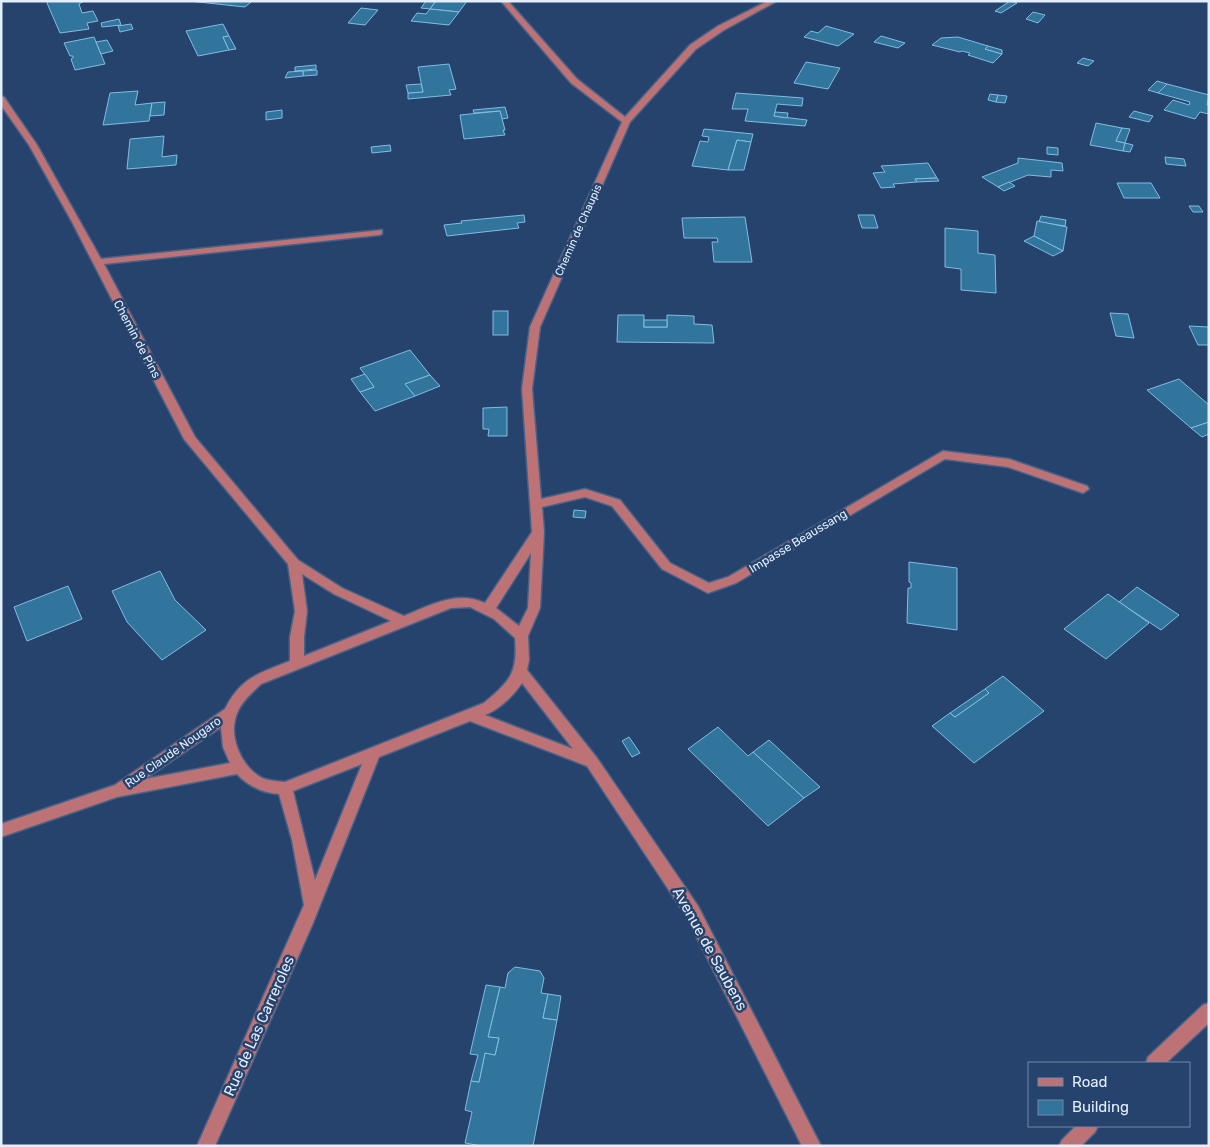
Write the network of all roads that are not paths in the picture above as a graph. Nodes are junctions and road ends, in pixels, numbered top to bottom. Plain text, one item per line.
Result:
1 (504, 1) edge
2 (774, 1) edge
3 (1, 99) edge
4 (626, 121) junction
5 (379, 232) dead end
6 (97, 262) junction
7 (1083, 489) dead end
8 (536, 505) junction
9 (538, 532) junction
10 (294, 563) junction
11 (488, 609) junction
12 (403, 621) junction
13 (522, 636) junction
14 (297, 664) junction
15 (521, 672) junction
16 (230, 713) junction
17 (471, 715) junction
18 (373, 754) junction
19 (592, 762) junction
20 (241, 767) junction
21 (285, 788) junction
22 (117, 791) junction
23 (1, 832) edge
24 (312, 905) junction
25 (1209, 1011) edge
26 (1155, 1062) edge
27 (1088, 1127) edge
28 (206, 1146) edge
29 (812, 1146) edge
30 (1068, 1146) edge

1 - 4 street
2 - 4 street, Chemin de Chaupis
3 - 6 street, Chemin de Pins
4 - 8 street, Chemin de Chaupis
5 - 6 street
6 - 10 street, Chemin de Pins
7 - 8 street, Impasse Beaussang
8 - 9 street, Chemin de Chaupis
9 - 11 street
9 - 13 street, Chemin de Chaupis
10 - 12 street, Chemin de Pins
10 - 14 street
11 - 12 street
11 - 13 street
12 - 14 street
13 - 15 street
14 - 16 street
15 - 17 street
15 - 19 street, Avenue de Saubens
16 - 20 street
16 - 22 street, Rue Claude Nougaro
17 - 18 street
17 - 19 street
18 - 21 street
18 - 24 street, Rue de Las Carreroles
19 - 29 street, Avenue de Saubens
20 - 21 street
20 - 22 street, Rue Claude Nougaro
21 - 24 street
22 - 23 street, Rue Claude Nougaro
24 - 28 street, Rue de Las Carreroles
25 - 26 street
27 - 30 street

